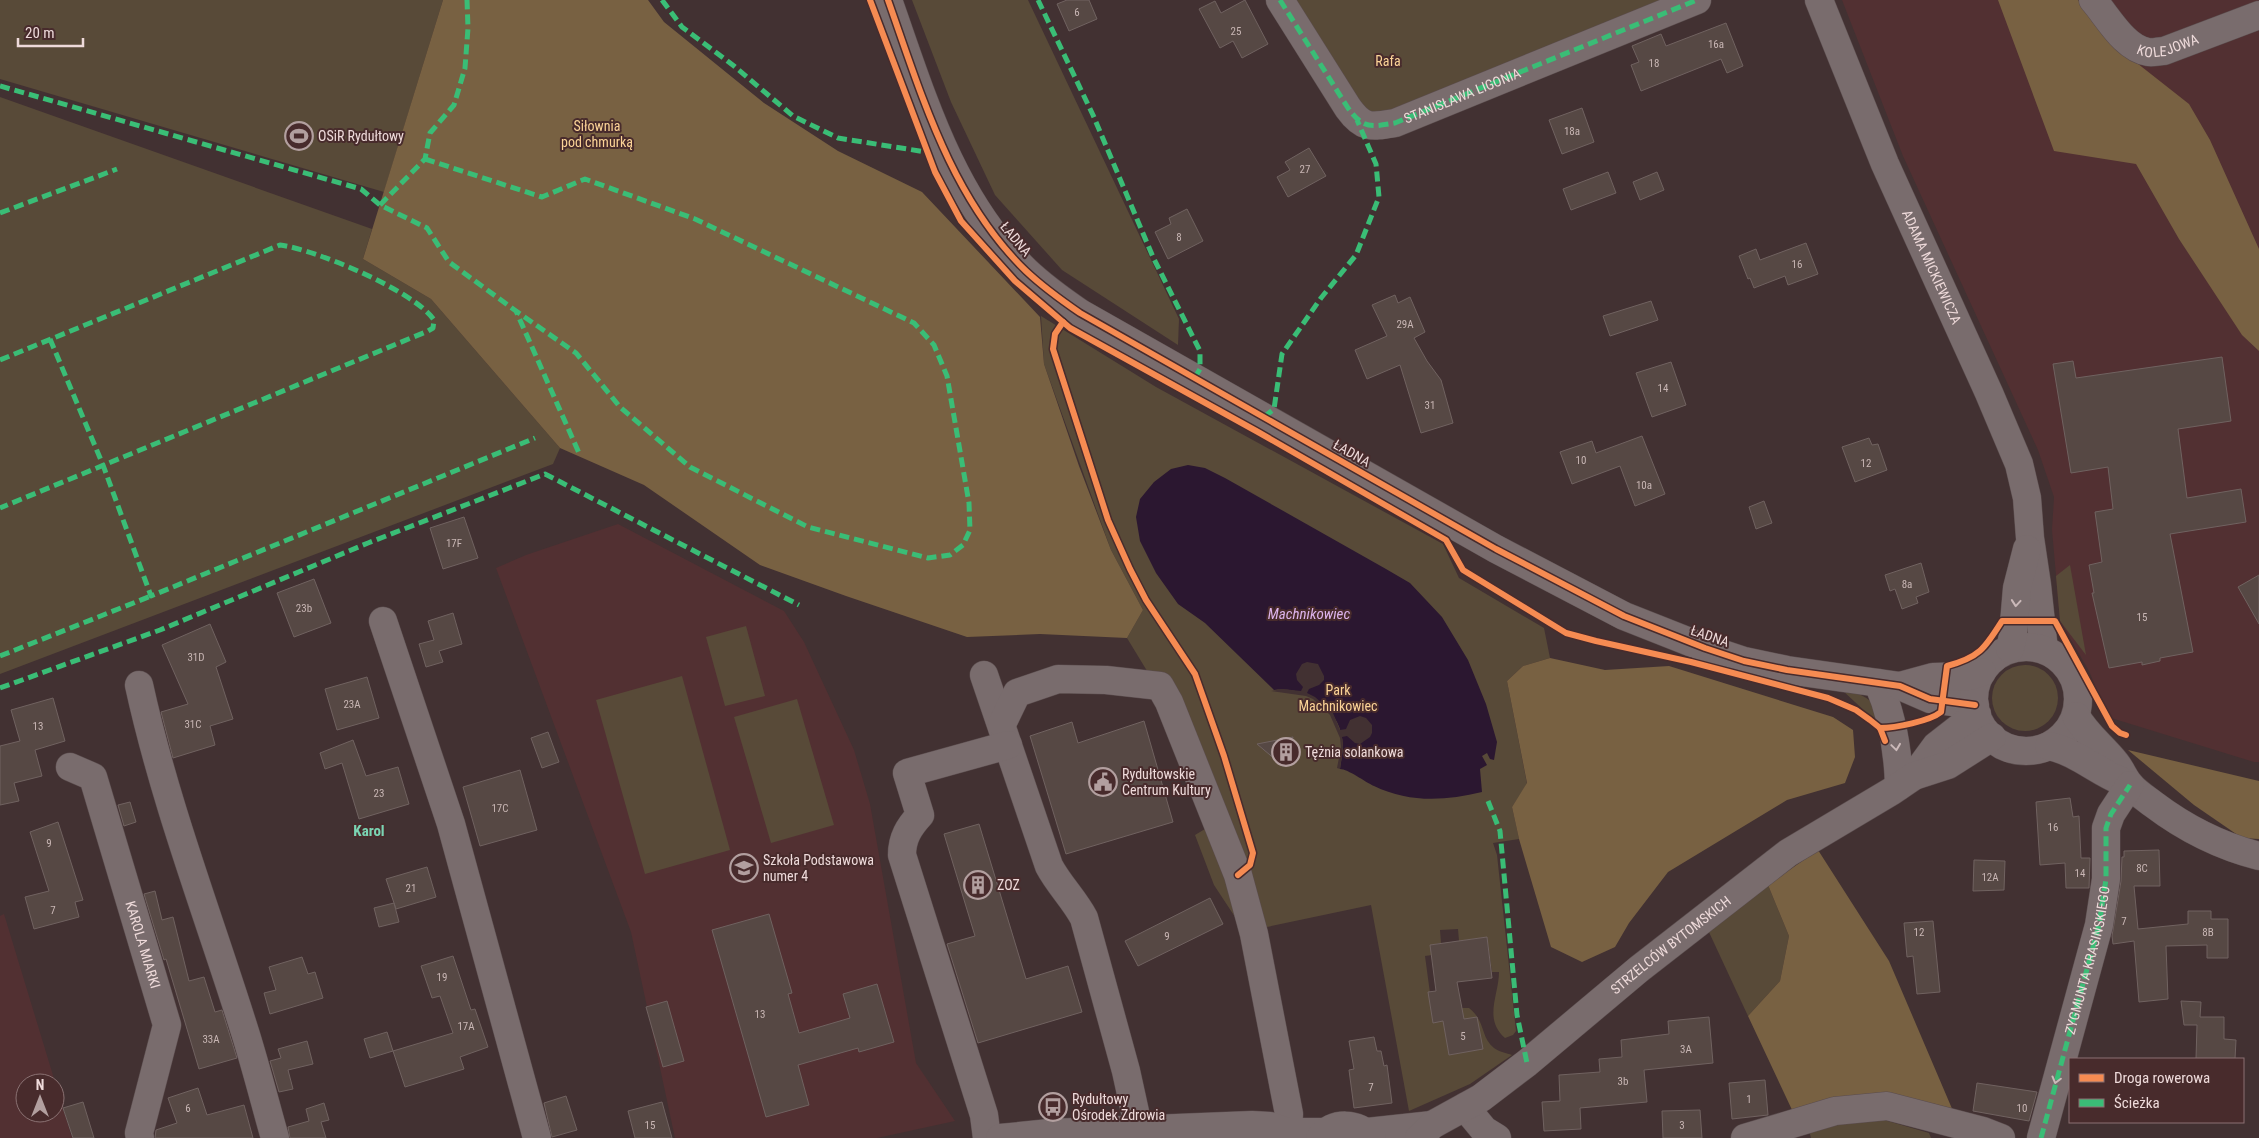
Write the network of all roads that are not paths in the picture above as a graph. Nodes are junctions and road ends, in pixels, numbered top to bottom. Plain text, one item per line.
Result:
1 (888, 0) edge
2 (1280, 0) edge
3 (1697, 0) edge
4 (1818, 0) edge
5 (2093, 0) edge
6 (2259, 15) edge
7 (2030, 538) junction
8 (383, 621) dead end
9 (2010, 649) junction
10 (2044, 650) junction
11 (1982, 672) junction
12 (984, 675) dead end
13 (1889, 684) junction
14 (139, 685) dead end
15 (1976, 710) junction
16 (2076, 716) junction
17 (1005, 734) junction
18 (1992, 737) junction
19 (2049, 746) junction
20 (70, 767) dead end
21 (1907, 781) junction
22 (2130, 785) junction
23 (2259, 856) edge
24 (1464, 1107) junction
25 (1136, 1128) junction
26 (1425, 1131) edge
27 (1291, 1135) edge
28 (1323, 1135) edge
29 (1369, 1135) edge
30 (140, 1138) edge
31 (275, 1138) edge
32 (538, 1138) edge
33 (987, 1138) edge
34 (1000, 1138) edge
35 (1497, 1138) edge
36 (1745, 1138) edge
37 (2001, 1138) edge
38 (2041, 1138) edge

1 - 13 street, ŁADNA
2 - 3 street, STANISŁAWA LIGONIA
4 - 7 street, ADAMA MICKIEWICZA
5 - 6 street, KOLEJOWA
7 -> 9 street, ADAMA MICKIEWICZA
7 - 10 street, ADAMA MICKIEWICZA
8 - 32 street
9 - 10 street
9 - 11 street
10 - 16 street
11 - 13 street, ŁADNA
11 - 15 street
12 - 17 street
13 - 15 street, ŁADNA
13 -> 21 street
14 - 31 street
15 - 18 street
15 - 21 street, STRZELCÓW BYTOMSKICH
16 - 19 street
16 - 22 street
17 - 25 street
17 - 27 street
17 - 33 street
18 - 19 street
18 - 21 street, STRZELCÓW BYTOMSKICH
19 - 22 street
20 - 30 street, KAROLA MIARKI
21 - 24 street, STRZELCÓW BYTOMSKICH
22 - 23 street
22 -> 38 street, ZYGMUNTA KRASIŃSKIEGO
24 - 26 street, STRZELCÓW BYTOMSKICH
24 - 35 street
25 - 27 street
25 - 34 street
26 - 29 street
27 - 28 street
28 - 29 street
36 - 37 street

